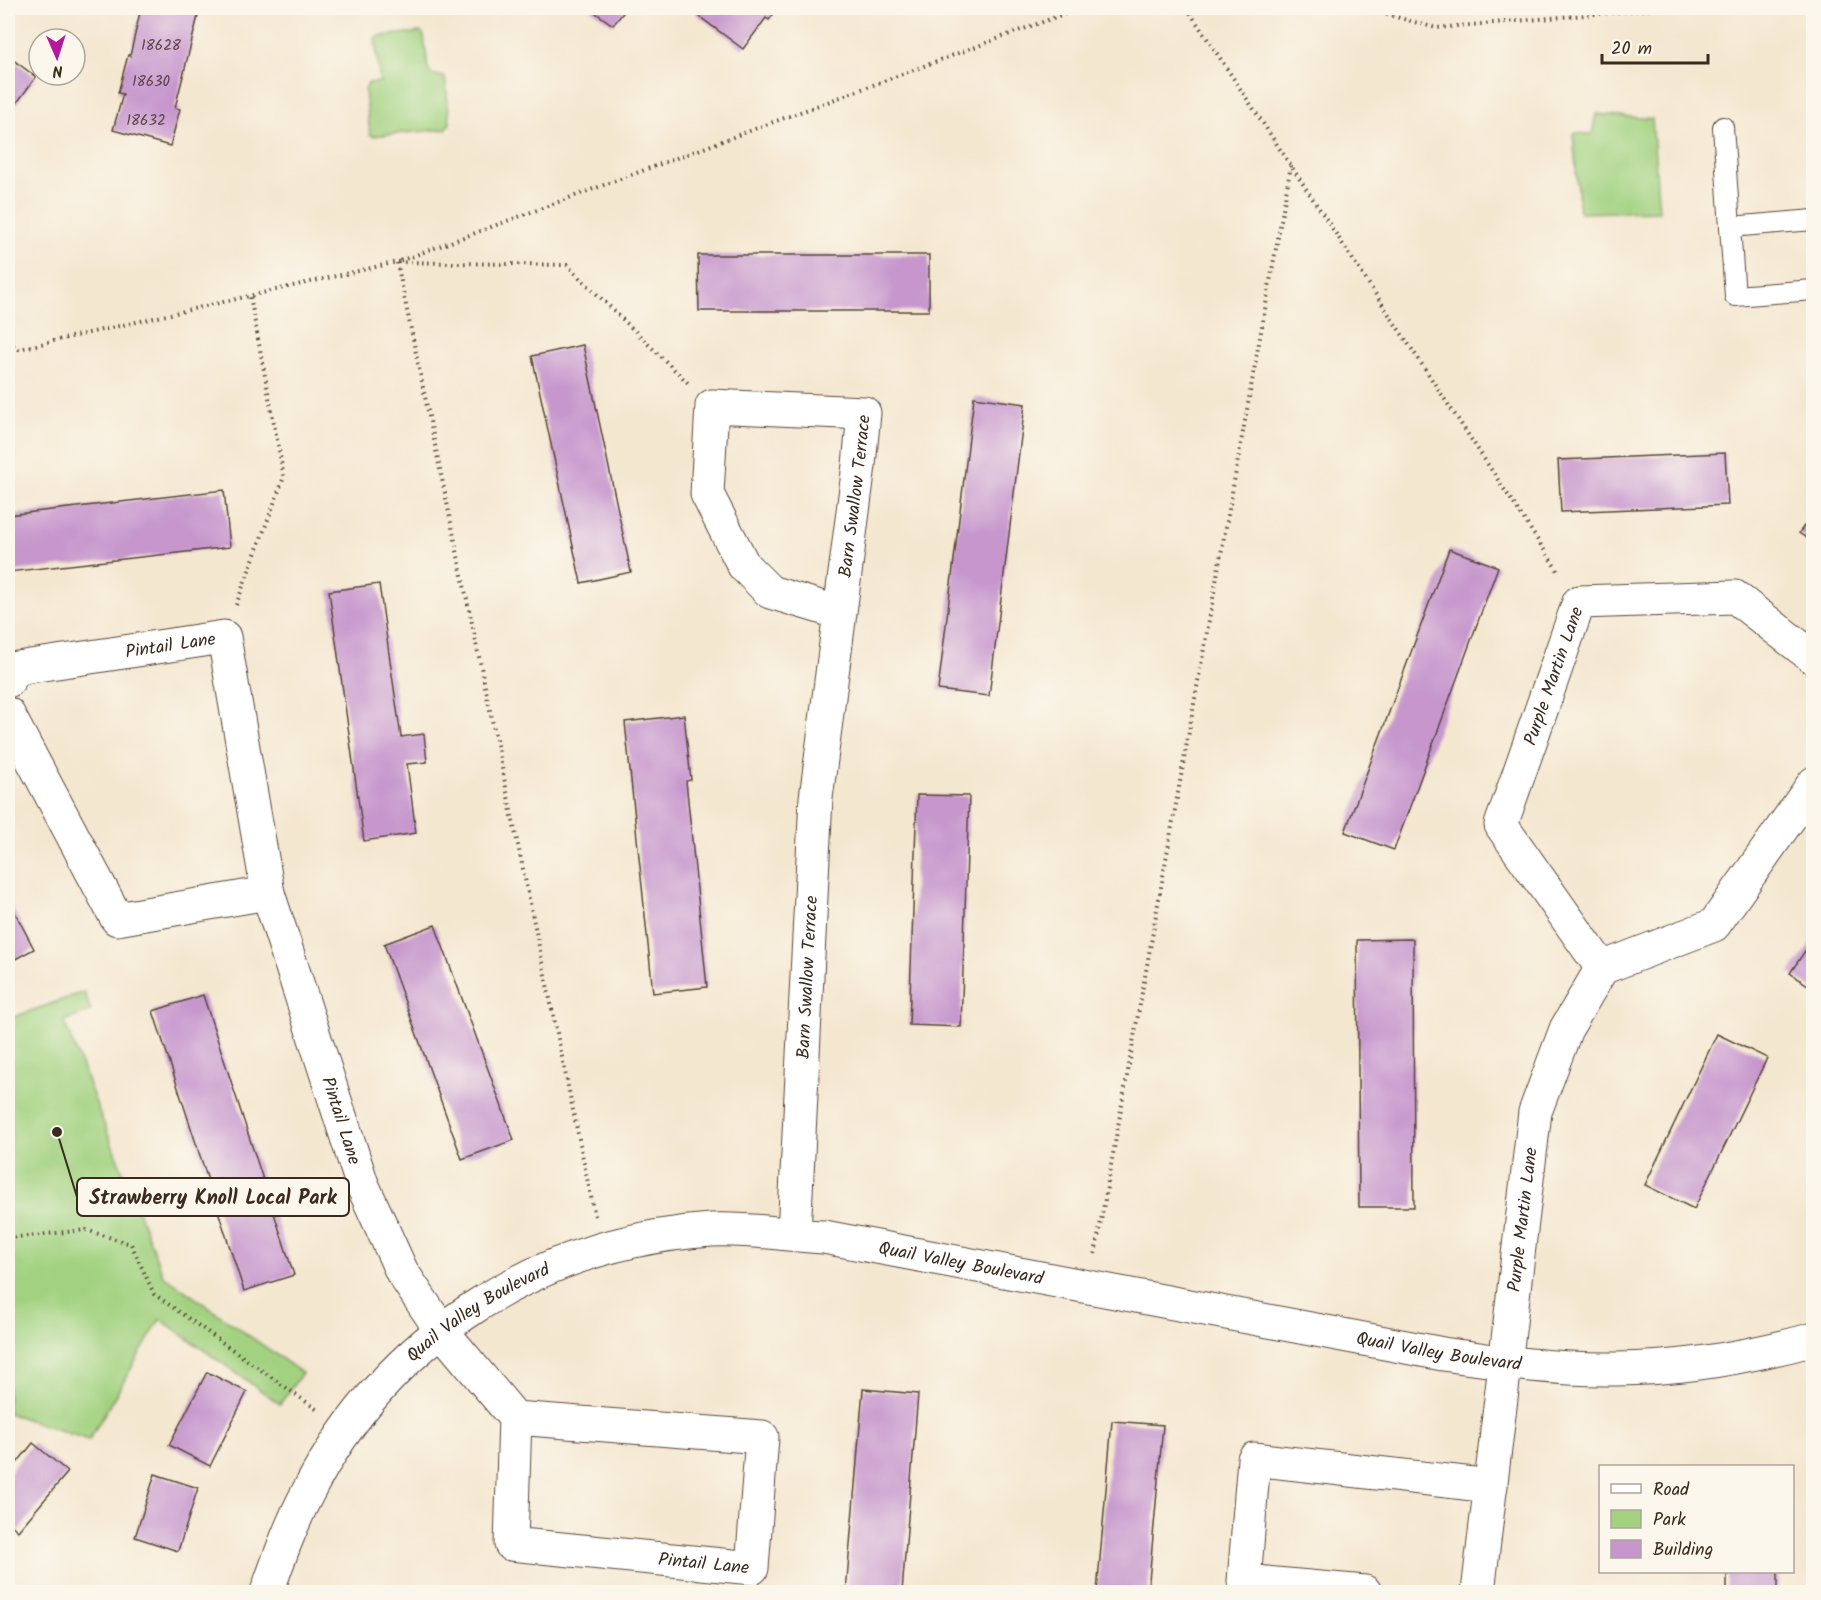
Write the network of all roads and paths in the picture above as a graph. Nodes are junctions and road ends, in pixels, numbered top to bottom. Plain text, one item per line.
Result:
1 (1080, 8) edge
2 (1187, 8) edge
3 (1363, 8) edge
4 (1665, 8) edge
5 (1723, 127) dead end
6 (1291, 165) junction
7 (1814, 220) edge
8 (1730, 227) junction
9 (397, 262) junction
10 (1814, 290) edge
11 (250, 296) junction
12 (8, 342) edge
13 (712, 406) junction
14 (1579, 602) junction
15 (840, 613) junction
16 (224, 637) junction
17 (1814, 658) edge
18 (8, 681) edge
19 (8, 714) edge
20 (1814, 783) edge
21 (268, 893) junction
22 (1602, 968) junction
23 (794, 1233) junction
24 (8, 1238) edge
25 (602, 1250) junction
26 (1089, 1287) junction
27 (441, 1330) junction
28 (1814, 1339) edge
29 (1507, 1363) junction
30 (515, 1418) junction
31 (346, 1431) junction
32 (1491, 1486) junction
33 (267, 1593) edge
34 (1365, 1593) edge
35 (1478, 1593) edge

1 - 9 path
2 - 6 path
3 - 4 path
5 - 8 lane
6 - 14 path
6 - 26 path
7 - 8 lane
8 - 10 lane
9 - 11 path
9 - 13 path
9 - 25 path
11 - 12 path
11 - 16 path
13 - 15 street
13 - 15 street, Barn Swallow Terrace
14 - 17 street, Purple Martin Lane
14 - 22 street, Purple Martin Lane
15 - 23 street, Barn Swallow Terrace
16 - 18 street, Pintail Lane
16 - 21 street, Pintail Lane
19 - 21 street
20 - 22 street
21 - 27 street, Pintail Lane
22 - 29 street, Purple Martin Lane
23 - 25 street, Quail Valley Boulevard
23 - 26 street, Quail Valley Boulevard
24 - 31 path
25 - 27 street, Quail Valley Boulevard
26 - 29 street, Quail Valley Boulevard
27 - 30 street, Pintail Lane
27 - 31 street, Quail Valley Boulevard
28 - 29 street, Quail Valley Boulevard
29 - 32 street, Purple Martin Lane
30 - 30 street, Pintail Lane
31 - 33 street, Quail Valley Boulevard
32 - 34 street
32 - 35 street, Purple Martin Lane

